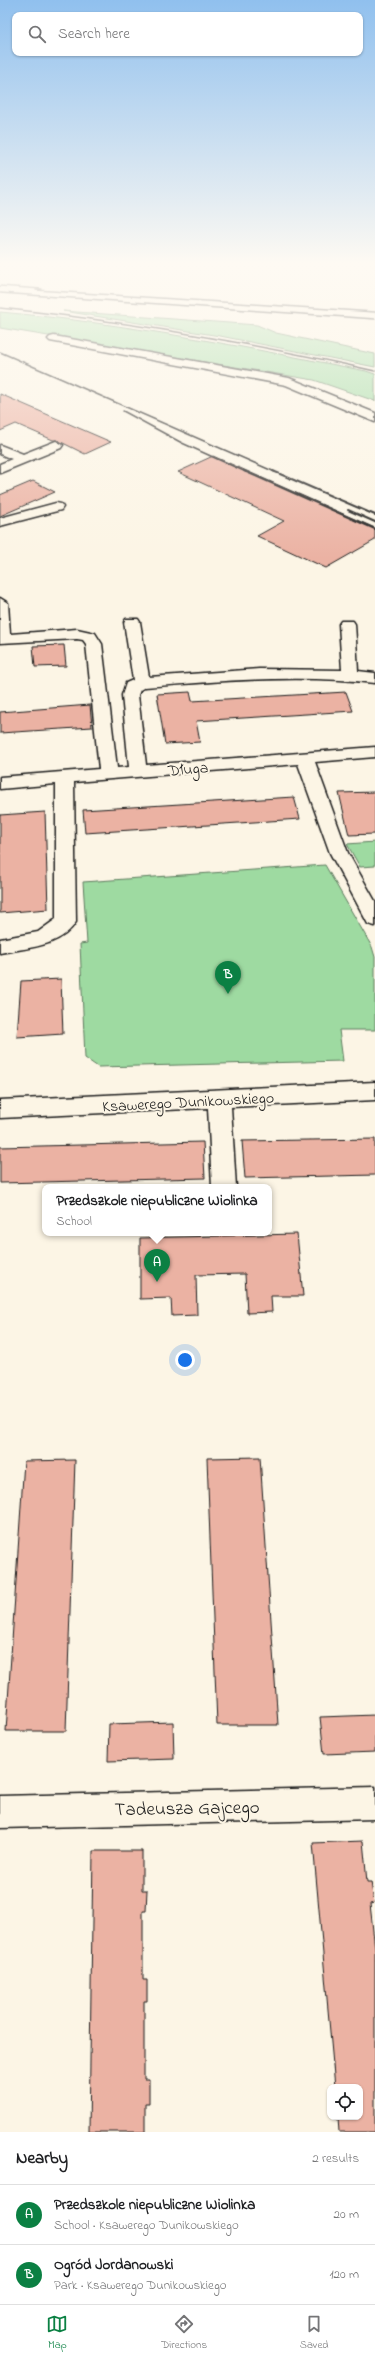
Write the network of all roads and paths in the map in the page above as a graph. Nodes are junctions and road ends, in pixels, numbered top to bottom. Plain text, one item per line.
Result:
1 (166, 359) edge
2 (375, 418) edge
3 (56, 445) dead end
4 (0, 449) edge
5 (23, 459) junction
6 (0, 469) edge
7 (56, 507) dead end
8 (0, 522) edge
9 (0, 603) edge
10 (132, 622) dead end
11 (347, 624) dead end
12 (350, 675) junction
13 (375, 678) edge
14 (142, 682) junction
15 (375, 752) edge
16 (305, 758) junction
17 (138, 772) junction
18 (110, 775) junction
19 (65, 778) junction
20 (0, 783) edge
21 (375, 919) edge
22 (0, 946) edge
23 (375, 1091) edge
24 (219, 1099) junction
25 (0, 1109) edge
26 (224, 1184) edge
27 (375, 1803) edge
28 (0, 1812) edge

1 - 2 street
3 - 5 street
4 - 5 street
5 - 6 street
7 - 8 street
9 - 18 street
10 - 14 street
11 - 12 street
12 - 13 street
12 - 14 street
14 - 17 street
15 - 16 street, Długa
16 - 17 street, Długa
16 - 21 street
17 - 18 street, Długa
18 - 19 street, Długa
19 - 20 street, Długa
19 - 22 street
23 - 24 street, Ksawerego Dunikowskiego
24 - 25 street, Ksawerego Dunikowskiego
24 - 26 street
27 - 28 street, Tadeusza Gajcego

